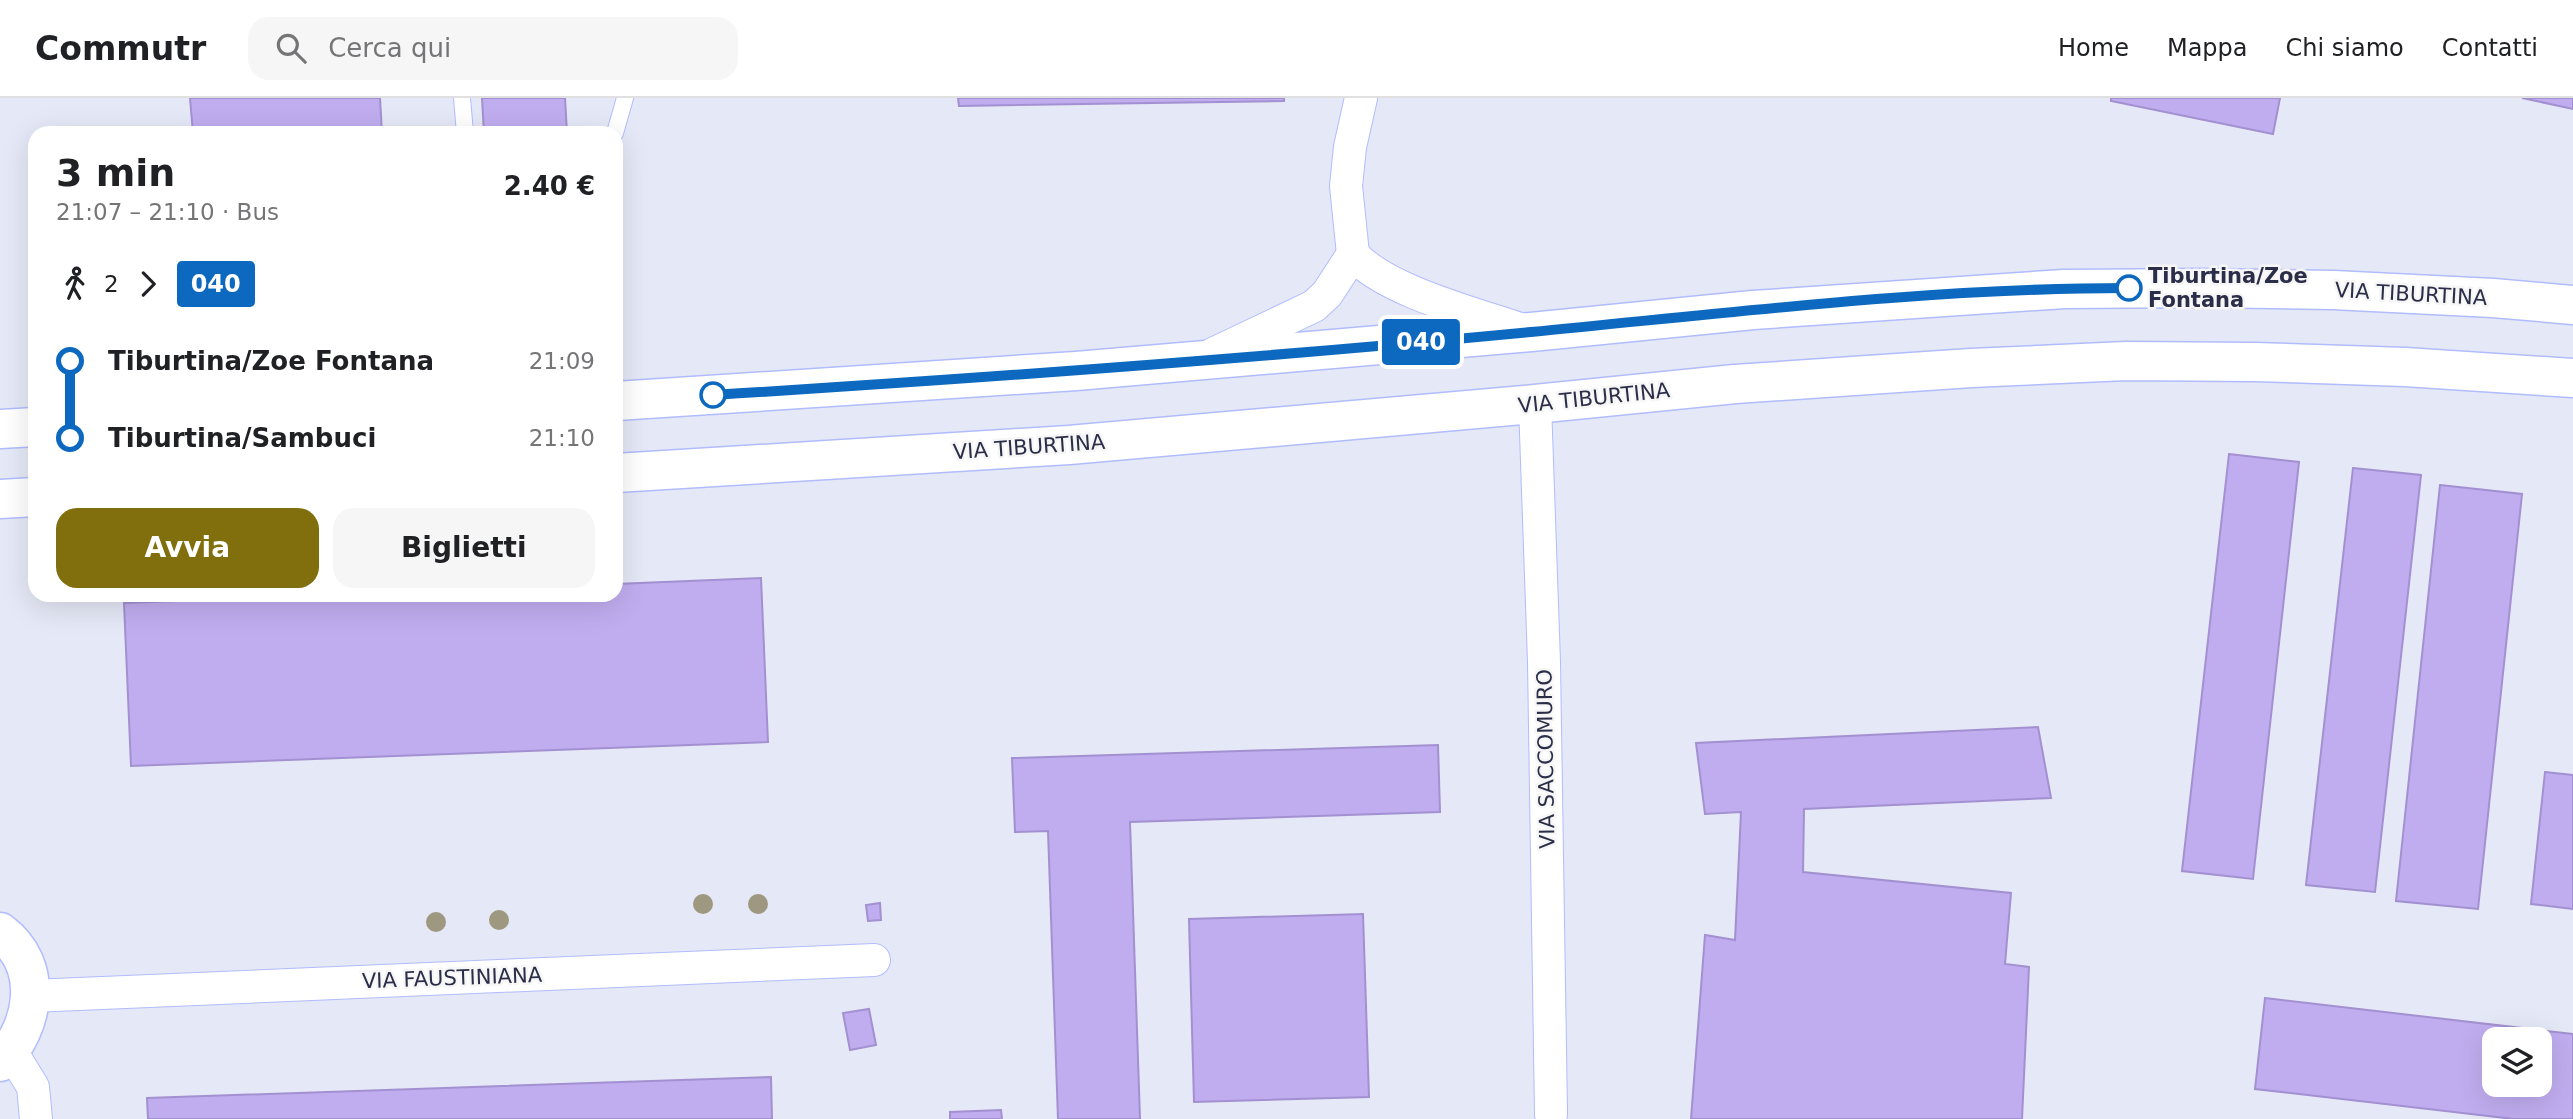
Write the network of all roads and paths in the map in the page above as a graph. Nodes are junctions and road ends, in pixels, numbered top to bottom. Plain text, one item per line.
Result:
1 (462, 98) edge
2 (625, 98) edge
3 (1361, 98) edge
4 (464, 126) edge
5 (617, 126) edge
6 (1353, 254) junction
7 (2573, 305) edge
8 (1531, 332) junction
9 (1195, 362) junction
10 (2573, 378) edge
11 (623, 401) edge
12 (1535, 404) junction
13 (28, 427) edge
14 (0, 429) edge
15 (623, 472) edge
16 (28, 498) edge
17 (0, 499) edge
18 (0, 932) edge
19 (874, 961) dead end
20 (30, 996) junction
21 (5, 1057) edge
22 (1551, 1117) edge
23 (36, 1119) edge

1 - 4 lane
2 - 5 lane
3 - 6 street
6 - 8 street
6 - 9 street
7 - 8 main road, VIA TIBURTINA
8 - 9 main road, VIA TIBURTINA
9 - 11 main road, VIA TIBURTINA
10 - 12 main road, VIA TIBURTINA
12 - 15 main road, VIA TIBURTINA
12 - 22 street, VIA SACCOMURO
13 - 14 main road
16 - 17 main road
18 - 20 main road
19 - 20 street, VIA FAUSTINIANA
20 - 21 main road
21 - 23 street

